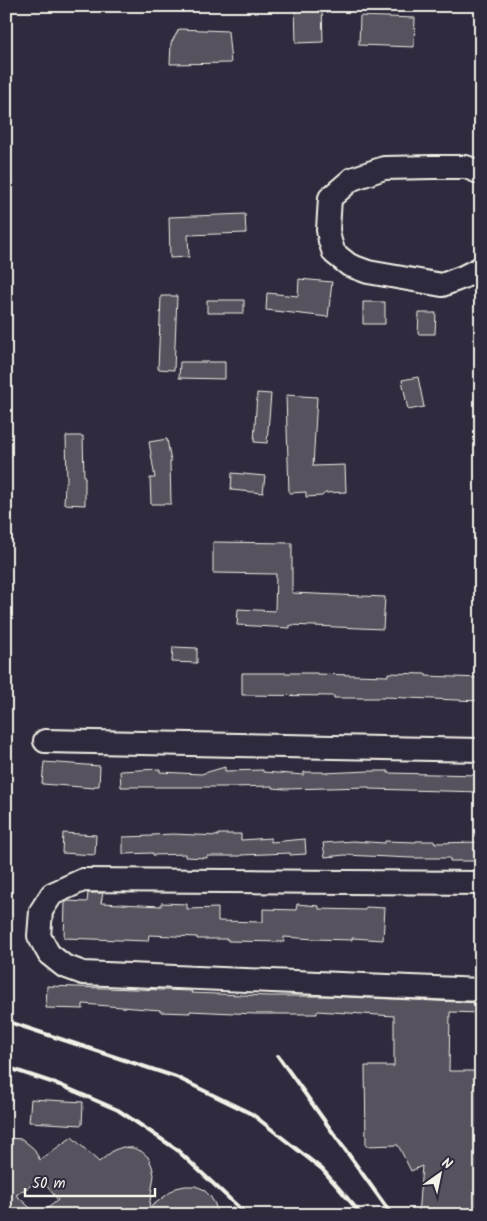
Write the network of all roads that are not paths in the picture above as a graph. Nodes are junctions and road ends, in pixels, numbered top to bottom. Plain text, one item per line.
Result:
1 (481, 173) edge
2 (481, 268) edge
3 (45, 741) dead end
4 (481, 750) edge
5 (481, 883) edge
6 (481, 990) edge

1 - 2 street
3 - 4 street
5 - 6 street

